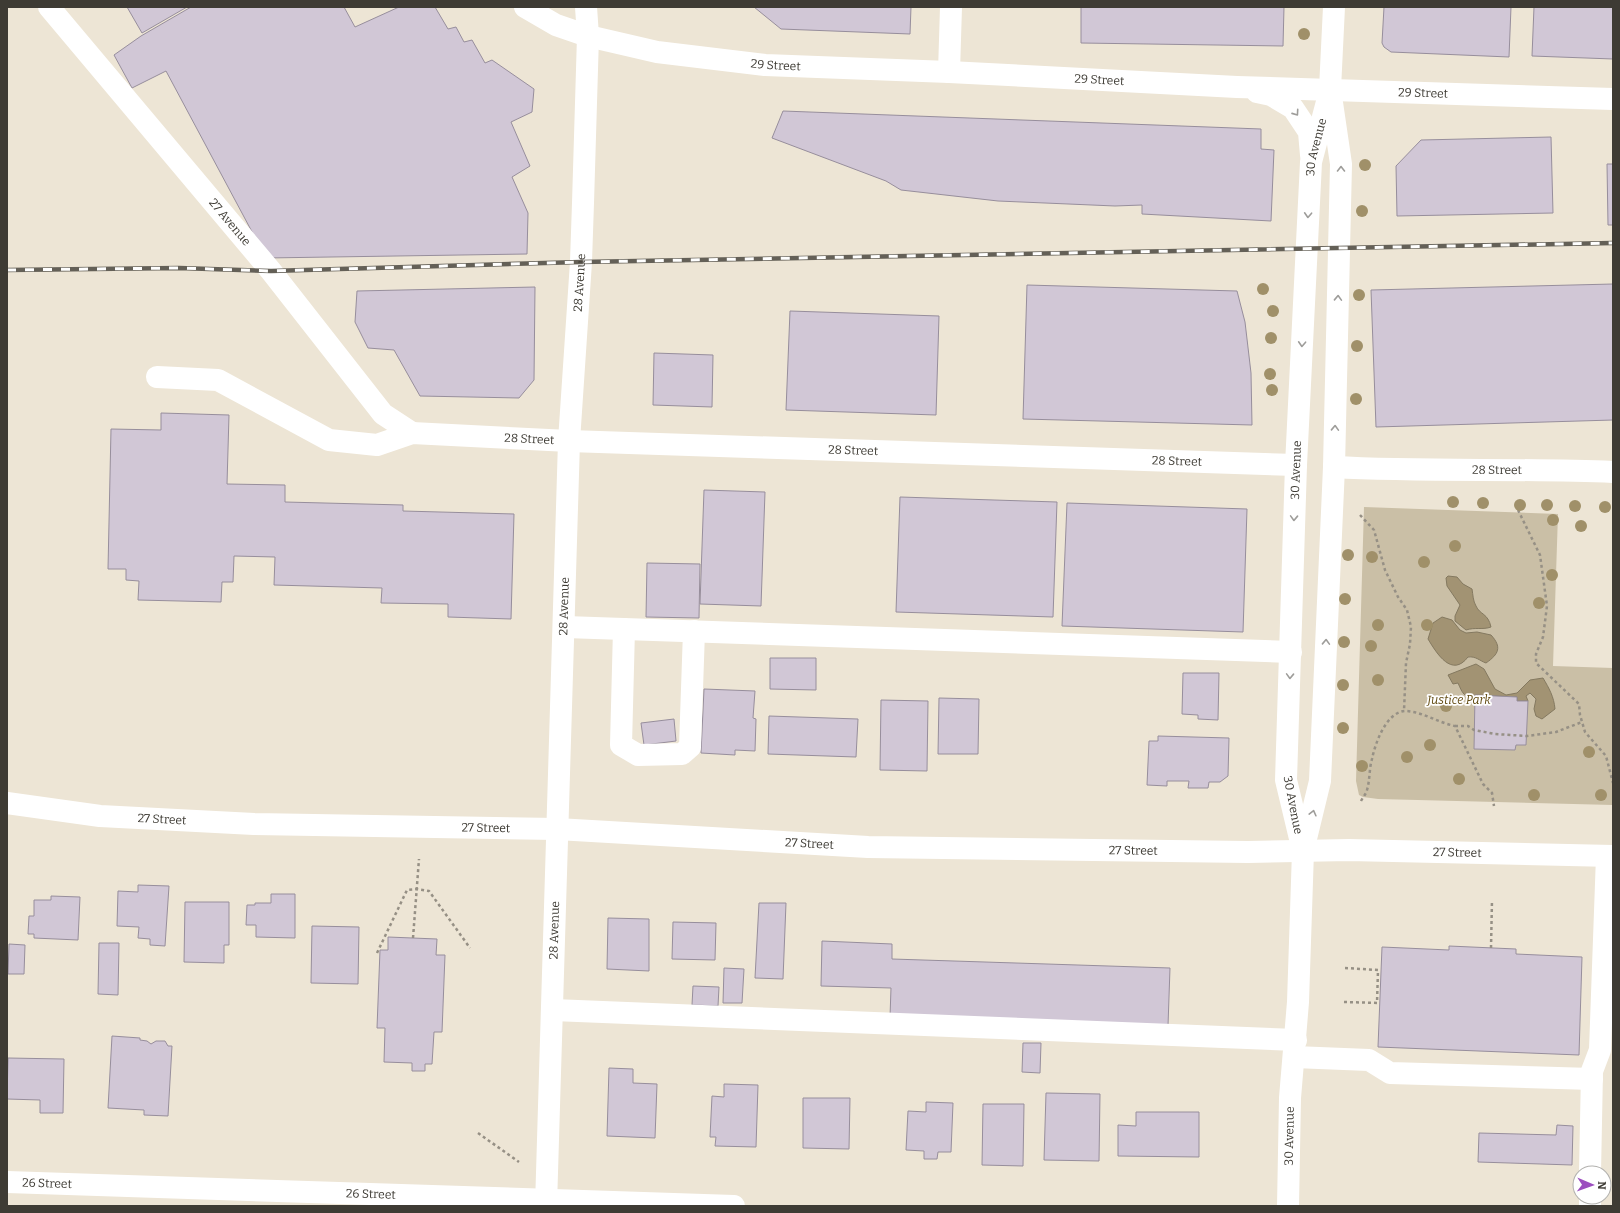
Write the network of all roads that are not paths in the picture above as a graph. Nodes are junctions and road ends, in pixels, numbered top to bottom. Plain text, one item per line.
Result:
1 (49, 7) edge
2 (525, 7) edge
3 (586, 7) edge
4 (951, 7) edge
5 (1334, 7) edge
6 (588, 36) junction
7 (949, 72) junction
8 (1237, 87) junction
9 (1330, 90) junction
10 (1613, 99) edge
11 (1312, 162) junction
12 (157, 377) dead end
13 (412, 433) junction
14 (569, 441) junction
15 (1296, 466) junction
16 (1334, 467) junction
17 (1613, 472) edge
18 (565, 627) junction
19 (624, 629) junction
20 (694, 631) junction
21 (1290, 652) junction
22 (7, 803) edge
23 (557, 829) junction
24 (1303, 851) junction
25 (1610, 856) edge
26 (553, 1010) junction
27 (1295, 1048) junction
28 (1607, 1050) edge
29 (1592, 1079) junction
30 (1590, 1165) edge
31 (7, 1182) edge
32 (546, 1203) edge
33 (734, 1206) edge
34 (1288, 1206) edge

1 - 13 street, 27 Avenue
2 - 6 street, 29 Street
3 - 6 street, 28 Avenue
4 - 7 street
5 - 9 street, 30 Avenue
6 - 7 street, 29 Street
6 - 14 street, 28 Avenue
7 - 8 street, 29 Street
8 - 9 street, 29 Street
8 -> 11 street
9 - 10 street, 29 Street
9 - 11 street, 30 Avenue
16 -> 9 street, 30 Avenue
11 -> 15 street, 30 Avenue
12 - 13 street
13 - 14 street, 28 Street
14 - 15 street, 28 Street
14 - 18 street, 28 Avenue
15 -> 21 street, 30 Avenue
16 - 17 street, 28 Street
24 -> 16 street, 30 Avenue
18 - 19 street
18 - 23 street, 28 Avenue
19 - 20 street
19 - 20 street
20 - 21 street
21 -> 24 street, 30 Avenue
22 - 23 street, 27 Street
23 - 24 street, 27 Street
23 - 26 street, 28 Avenue
24 - 25 street, 27 Street
24 - 27 street, 30 Avenue
25 - 28 street
26 - 27 street
26 - 32 street, 28 Avenue
27 - 29 street
27 - 34 street, 30 Avenue
28 - 29 street
29 - 30 street
31 - 32 street, 26 Street
32 - 33 street, 26 Street

